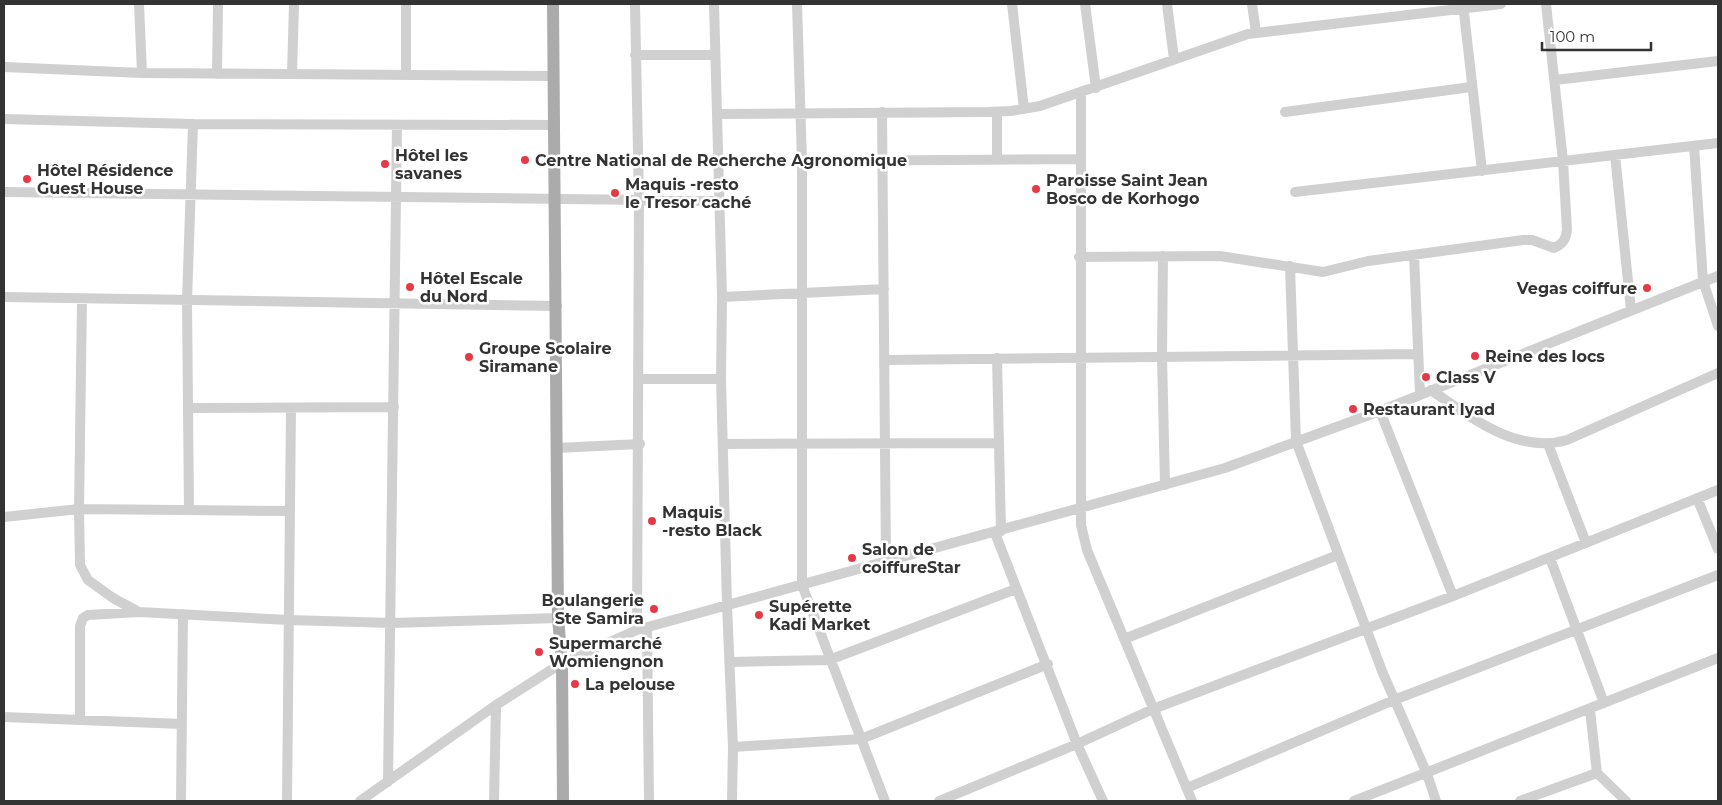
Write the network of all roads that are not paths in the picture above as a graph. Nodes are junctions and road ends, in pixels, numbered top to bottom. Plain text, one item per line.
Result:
1 (139, 4) edge
2 (218, 4) edge
3 (294, 4) edge
4 (406, 4) edge
5 (553, 4) edge
6 (635, 4) edge
7 (714, 4) edge
8 (797, 4) edge
9 (1012, 4) edge
10 (1085, 4) edge
11 (1167, 4) edge
12 (1252, 4) edge
13 (1501, 4) edge
14 (1546, 4) edge
15 (1463, 6) edge
16 (1256, 33) junction
17 (715, 55) junction
18 (635, 56) junction
19 (1174, 59) junction
20 (1718, 61) edge
21 (4, 67) edge
22 (142, 73) junction
23 (217, 74) junction
24 (292, 74) junction
25 (406, 75) junction
26 (554, 76) junction
27 (1555, 80) junction
28 (1471, 87) junction
29 (1096, 88) junction
30 (1081, 93) junction
31 (1024, 110) junction
32 (882, 112) junction
33 (997, 112) junction
34 (1285, 112) dead end
35 (800, 113) junction
36 (717, 114) junction
37 (4, 119) edge
38 (193, 124) junction
39 (397, 126) junction
40 (555, 126) junction
41 (1718, 144) edge
42 (1694, 146) junction
43 (1615, 155) junction
44 (1080, 159) junction
45 (997, 160) junction
46 (802, 161) junction
47 (1563, 161) junction
48 (883, 162) junction
49 (1482, 170) junction
50 (4, 192) edge
51 (1295, 192) dead end
52 (191, 195) junction
53 (396, 197) junction
54 (556, 200) junction
55 (639, 200) junction
56 (720, 200) junction
57 (1414, 255) junction
58 (1079, 256) junction
59 (1163, 256) junction
60 (1290, 266) junction
61 (1718, 276) edge
62 (1703, 281) junction
63 (884, 289) junction
64 (803, 293) junction
65 (722, 296) junction
66 (4, 297) edge
67 (82, 299) junction
68 (187, 301) junction
69 (395, 303) junction
70 (556, 306) junction
71 (1631, 310) junction
72 (1718, 326) edge
73 (1418, 354) junction
74 (1292, 355) junction
75 (1080, 356) junction
76 (1162, 356) junction
77 (997, 358) junction
78 (885, 360) junction
79 (1718, 374) edge
80 (640, 378) junction
81 (722, 379) junction
82 (1431, 390) junction
83 (1420, 394) junction
84 (394, 407) junction
85 (188, 408) junction
86 (291, 408) junction
87 (1380, 411) junction
88 (1296, 441) junction
89 (802, 443) junction
90 (998, 443) junction
91 (640, 444) junction
92 (724, 444) junction
93 (885, 444) junction
94 (1548, 444) junction
95 (557, 448) junction
96 (1165, 485) junction
97 (1718, 490) edge
98 (1698, 498) junction
99 (79, 509) junction
100 (1080, 509) junction
101 (189, 510) junction
102 (290, 511) junction
103 (4, 517) edge
104 (998, 532) junction
105 (1586, 543) junction
106 (1718, 549) edge
107 (1338, 555) junction
108 (1550, 558) junction
109 (886, 562) junction
110 (1718, 575) edge
111 (802, 585) junction
112 (1016, 588) junction
113 (1453, 596) junction
114 (727, 605) junction
115 (139, 612) junction
116 (182, 614) junction
117 (558, 618) junction
118 (289, 620) junction
119 (392, 623) junction
120 (642, 628) junction
121 (1367, 630) junction
122 (1577, 630) junction
123 (1124, 639) junction
124 (1718, 658) edge
125 (829, 660) junction
126 (730, 662) junction
127 (562, 663) junction
128 (1048, 664) junction
129 (1394, 700) junction
130 (1604, 703) junction
131 (496, 706) junction
132 (1153, 709) junction
133 (1590, 710) junction
134 (4, 716) edge
135 (80, 720) junction
136 (182, 724) junction
137 (861, 739) junction
138 (1077, 744) junction
139 (734, 747) junction
140 (1598, 773) junction
141 (1427, 774) junction
142 (388, 782) junction
143 (1187, 788) junction
144 (181, 801) edge
145 (287, 801) edge
146 (360, 801) edge
147 (494, 801) edge
148 (563, 801) edge
149 (649, 801) edge
150 (732, 801) edge
151 (885, 801) edge
152 (938, 801) edge
153 (1103, 801) edge
154 (1192, 801) edge
155 (1354, 801) edge
156 (1436, 801) edge
157 (1520, 801) edge
158 (1626, 801) edge

1 - 22 street
2 - 23 street
3 - 24 street
4 - 25 street
5 - 26 main road
6 - 18 street
7 - 17 street
8 - 35 street
9 - 31 street
10 - 29 street
11 - 19 street
12 - 16 street
13 - 15 street
14 - 27 street
15 - 16 street
15 - 28 street
16 - 19 street
17 - 18 street
17 - 36 street
18 - 55 street
19 - 29 street
20 - 27 street
21 - 22 street
22 - 23 street
23 - 24 street
24 - 25 street
25 - 26 street
26 - 40 main road
27 - 47 street
28 - 34 street
28 - 49 street
29 - 30 street
30 - 31 street
30 - 44 street
31 - 33 street
32 - 33 street
32 - 35 street
32 - 48 street
33 - 45 street
35 - 36 street
35 - 46 street
36 - 56 street
37 - 38 street
38 - 39 street
38 - 52 street
39 - 40 street
39 - 53 street
40 - 54 main road
41 - 42 street
42 - 43 street
42 - 62 street
43 - 47 street
43 - 71 street
44 - 45 street
44 - 58 street
45 - 48 street
46 - 48 street
46 - 64 street
47 - 49 street
47 - 57 street
48 - 63 street
49 - 51 street
50 - 52 street
52 - 53 street
52 - 68 street
53 - 54 street
53 - 69 street
54 - 55 street
54 - 70 main road
55 - 56 street
55 - 80 street
56 - 65 street
57 - 60 street
57 - 73 street
58 - 59 street
58 - 75 street
59 - 60 street
59 - 76 street
60 - 74 street
61 - 62 street
62 - 71 street
62 - 72 street
63 - 64 street
63 - 78 street
64 - 65 street
64 - 89 street
65 - 81 street
66 - 67 street
67 - 68 street
67 - 99 street
68 - 69 street
68 - 85 street
69 - 70 street
69 - 84 street
70 - 95 main road
71 - 82 street
73 - 74 street
73 - 83 street
74 - 76 street
74 - 88 street
75 - 76 street
75 - 77 street
75 - 100 street
76 - 96 street
77 - 78 street
77 - 90 street
78 - 93 street
79 - 94 street
80 - 81 street
80 - 91 street
81 - 92 street
82 - 83 street
82 - 94 street
83 - 87 street
84 - 86 street
84 - 119 street
85 - 86 street
85 - 101 street
86 - 102 street
87 - 88 street
87 - 113 street
88 - 96 street
88 - 107 street
89 - 92 street
89 - 93 street
89 - 111 street
90 - 93 street
90 - 104 street
91 - 95 street
91 - 120 street
92 - 114 street
93 - 109 street
94 - 105 street
95 - 117 main road
96 - 100 street
97 - 98 street
98 - 105 street
98 - 106 street
99 - 101 street
99 - 103 street
99 - 115 street
100 - 104 street
100 - 123 street
101 - 102 street
102 - 118 street
104 - 109 street
104 - 112 street
105 - 108 street
107 - 121 street
107 - 123 street
108 - 113 street
108 - 122 street
109 - 111 street
110 - 122 street
111 - 114 street
111 - 125 street
112 - 125 street
112 - 128 street
113 - 121 street
114 - 120 street
114 - 126 street
115 - 116 street
115 - 135 street
116 - 118 street
116 - 136 street
117 - 119 street
117 - 127 main road
118 - 119 street
118 - 145 street
119 - 142 street
120 - 127 street
120 - 149 street
121 - 129 street
121 - 132 street
122 - 129 street
122 - 130 street
123 - 132 street
124 - 130 street
125 - 126 street
125 - 137 street
126 - 139 street
127 - 131 street
127 - 148 main road
128 - 137 street
128 - 138 street
129 - 141 street
129 - 143 street
130 - 133 street
131 - 142 street
131 - 147 street
132 - 138 street
132 - 143 street
133 - 140 street
133 - 141 street
134 - 135 street
135 - 136 street
136 - 144 street
137 - 139 street
137 - 151 street
138 - 152 street
138 - 153 street
139 - 150 street
140 - 157 street
140 - 158 street
141 - 155 street
141 - 156 street
142 - 146 street
143 - 154 street

